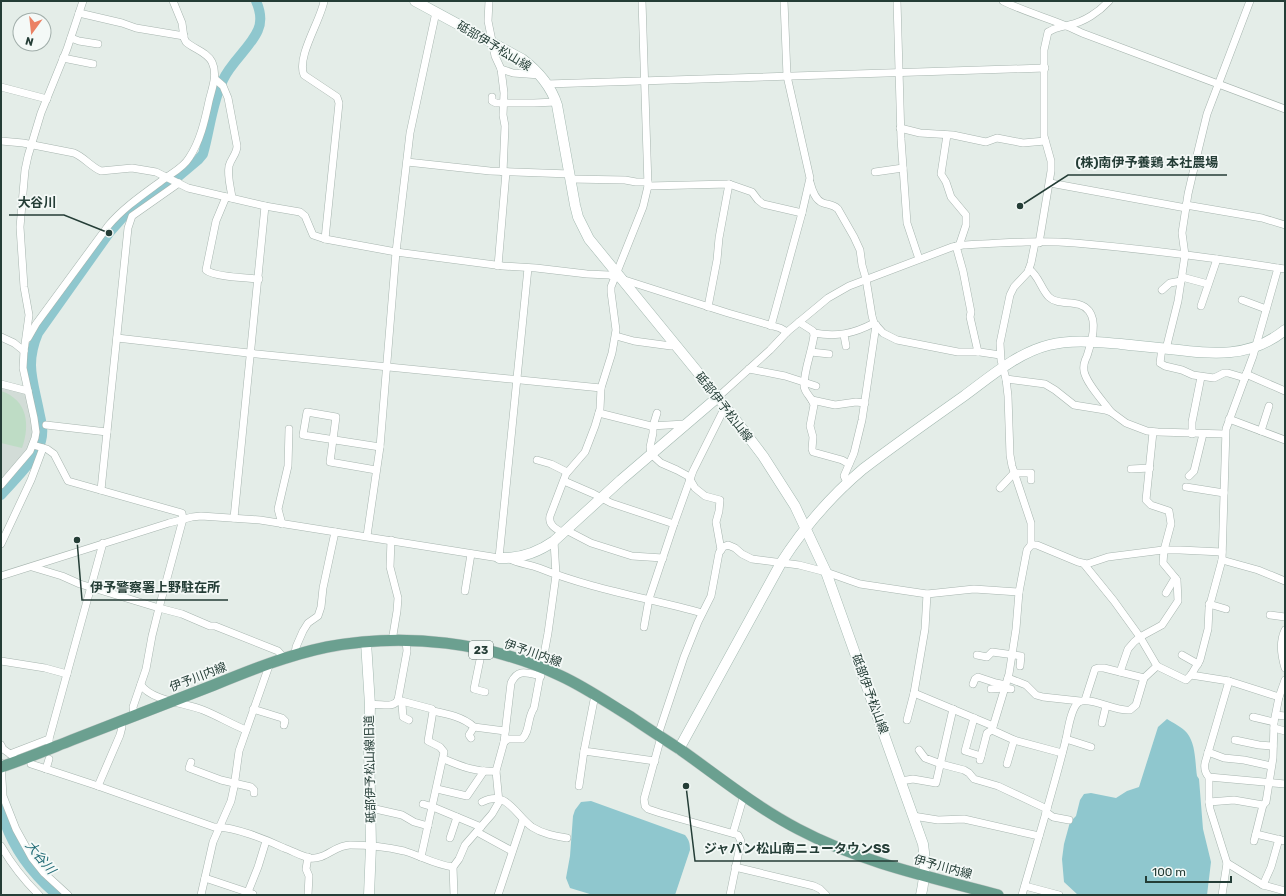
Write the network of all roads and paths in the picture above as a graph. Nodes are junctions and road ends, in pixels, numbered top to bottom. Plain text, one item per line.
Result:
1 (83, 1) edge
2 (173, 1) edge
3 (324, 1) edge
4 (415, 1) edge
5 (489, 1) edge
6 (642, 1) edge
7 (784, 1) edge
8 (898, 1) edge
9 (1003, 1) edge
10 (1110, 1) edge
11 (1250, 1) edge
12 (436, 12) junction
13 (79, 13) junction
14 (1068, 26) junction
15 (184, 36) junction
16 (71, 38) junction
17 (493, 42) junction
18 (98, 44) dead end
19 (63, 58) junction
20 (92, 64) dead end
21 (1045, 68) junction
22 (501, 69) junction
23 (898, 73) junction
24 (540, 75) junction
25 (787, 76) junction
26 (645, 81) junction
27 (219, 82) junction
28 (547, 84) junction
29 (1218, 84) junction
30 (1, 87) edge
31 (492, 97) dead end
32 (47, 98) junction
33 (556, 102) junction
34 (503, 103) junction
35 (1285, 109) edge
36 (900, 128) junction
37 (947, 135) junction
38 (1, 141) edge
39 (1045, 141) junction
40 (32, 145) junction
41 (407, 162) junction
42 (903, 168) junction
43 (504, 172) junction
44 (875, 172) dead end
45 (167, 176) junction
46 (570, 176) junction
47 (809, 182) junction
48 (178, 183) junction
49 (1050, 183) junction
50 (648, 184) junction
51 (729, 184) junction
52 (229, 197) junction
53 (266, 206) junction
54 (1186, 207) junction
55 (802, 213) junction
56 (1285, 225) edge
57 (325, 239) junction
58 (1037, 243) junction
59 (958, 246) junction
60 (396, 252) junction
61 (1185, 255) junction
62 (919, 259) junction
63 (1217, 259) junction
64 (498, 266) junction
65 (528, 268) junction
66 (1281, 268) edge
67 (1029, 269) junction
68 (618, 277) junction
69 (259, 278) junction
70 (866, 279) junction
71 (1182, 279) junction
72 (1208, 284) junction
73 (1162, 290) dead end
74 (1242, 300) dead end
75 (1201, 306) dead end
76 (708, 307) junction
77 (1266, 309) junction
78 (799, 322) junction
79 (875, 324) junction
80 (772, 326) junction
81 (1285, 330) edge
82 (787, 332) junction
83 (814, 333) junction
84 (844, 334) junction
85 (616, 336) junction
86 (1, 337) edge
87 (116, 338) junction
88 (1091, 341) junction
89 (26, 342) junction
90 (674, 344) junction
91 (846, 346) dead end
92 (1256, 347) junction
93 (1164, 348) junction
94 (24, 351) junction
95 (811, 352) junction
96 (978, 352) junction
97 (251, 353) junction
98 (829, 354) dead end
99 (1000, 355) junction
100 (386, 366) junction
101 (1003, 367) junction
102 (748, 369) junction
103 (1245, 376) junction
104 (1201, 377) junction
105 (1006, 378) junction
106 (517, 380) junction
107 (805, 382) junction
108 (1, 384) edge
109 (816, 386) dead end
110 (601, 388) junction
111 (28, 391) junction
112 (1285, 391) edge
113 (718, 397) junction
114 (812, 400) junction
115 (865, 403) junction
116 (1269, 406) dead end
117 (725, 407) junction
118 (1111, 412) junction
119 (598, 413) junction
120 (657, 413) dead end
121 (1229, 419) junction
122 (685, 424) junction
123 (46, 426) dead end
124 (653, 426) junction
125 (289, 429) dead end
126 (1261, 431) junction
127 (107, 432) junction
128 (1153, 432) junction
129 (1192, 434) junction
130 (1203, 434) junction
131 (1225, 434) junction
132 (333, 440) junction
133 (1285, 440) edge
134 (38, 446) junction
135 (380, 447) junction
136 (651, 454) junction
137 (538, 460) dead end
138 (849, 464) junction
139 (1150, 468) junction
140 (1131, 469) dead end
141 (376, 470) junction
142 (567, 472) junction
143 (1014, 473) junction
144 (1189, 476) dead end
145 (691, 479) junction
146 (1031, 480) dead end
147 (564, 481) junction
148 (847, 482) junction
149 (1, 485) edge
150 (1186, 487) dead end
151 (1000, 488) dead end
152 (101, 490) junction
153 (1224, 493) junction
154 (602, 498) junction
155 (234, 518) junction
156 (183, 519) junction
157 (282, 524) junction
158 (674, 524) junction
159 (806, 527) junction
160 (565, 531) junction
161 (335, 532) junction
162 (367, 536) junction
163 (391, 540) junction
164 (554, 541) junction
165 (103, 543) junction
166 (1, 544) edge
167 (1030, 545) junction
168 (720, 550) junction
169 (1164, 550) junction
170 (471, 554) junction
171 (1222, 556) junction
172 (499, 558) junction
173 (663, 558) junction
174 (510, 559) junction
175 (781, 563) junction
176 (1084, 564) junction
177 (32, 567) junction
178 (826, 572) junction
179 (1, 576) edge
180 (556, 576) junction
181 (1175, 578) junction
182 (1285, 581) edge
183 (92, 587) junction
184 (465, 591) dead end
185 (1019, 592) junction
186 (1166, 593) dead end
187 (927, 594) junction
188 (649, 599) junction
189 (1210, 604) junction
190 (159, 608) junction
191 (1226, 609) dead end
192 (702, 612) junction
193 (1270, 615) dead end
194 (1285, 617) edge
195 (644, 628) dead end
196 (1285, 630) edge
197 (1140, 637) junction
198 (392, 641) junction
199 (406, 641) junction
200 (366, 642) junction
201 (482, 650) junction
202 (295, 654) junction
203 (977, 655) dead end
204 (1012, 655) junction
205 (1182, 655) dead end
206 (284, 658) junction
207 (1, 661) edge
208 (270, 663) junction
209 (1198, 664) junction
210 (1020, 666) dead end
211 (1157, 666) junction
212 (1285, 668) edge
213 (541, 672) junction
214 (1120, 672) junction
215 (67, 674) junction
216 (1191, 675) junction
217 (1144, 678) junction
218 (1285, 680) edge
219 (1229, 681) junction
220 (973, 684) dead end
221 (1007, 685) junction
222 (141, 686) junction
223 (991, 689) dead end
224 (485, 692) dead end
225 (914, 693) junction
226 (595, 695) junction
227 (1279, 697) junction
228 (398, 700) junction
229 (171, 701) junction
230 (1083, 701) junction
231 (370, 705) junction
232 (1106, 706) junction
233 (253, 709) junction
234 (953, 709) junction
235 (433, 711) junction
236 (134, 716) junction
237 (1285, 716) edge
238 (1253, 717) dead end
239 (974, 718) junction
240 (409, 720) dead end
241 (907, 720) dead end
242 (120, 722) junction
243 (1275, 722) junction
244 (1102, 723) dead end
245 (284, 726) dead end
246 (474, 727) junction
247 (993, 728) junction
248 (246, 730) junction
249 (1285, 730) edge
250 (504, 731) junction
251 (659, 736) junction
252 (471, 738) dead end
253 (1066, 739) junction
254 (1014, 740) junction
255 (1235, 740) dead end
256 (504, 742) junction
257 (1, 745) edge
258 (1273, 746) junction
259 (1091, 747) dead end
260 (679, 749) junction
261 (919, 750) dead end
262 (584, 751) junction
263 (1208, 752) junction
264 (1062, 753) junction
265 (49, 759) dead end
266 (444, 759) junction
267 (655, 761) junction
268 (191, 762) dead end
269 (31, 764) dead end
270 (941, 764) junction
271 (1007, 764) dead end
272 (1, 765) edge
273 (1271, 766) junction
274 (46, 769) junction
275 (484, 771) junction
276 (496, 771) junction
277 (1209, 777) junction
278 (901, 782) junction
279 (1269, 782) junction
280 (234, 784) junction
281 (1285, 784) edge
282 (98, 786) junction
283 (579, 786) dead end
284 (437, 789) junction
285 (254, 793) dead end
286 (744, 795) junction
287 (499, 799) junction
288 (482, 802) dead end
289 (1209, 802) junction
290 (423, 804) dead end
291 (1263, 805) junction
292 (433, 807) junction
293 (371, 808) junction
294 (1046, 810) junction
295 (913, 816) junction
296 (457, 817) junction
297 (523, 820) junction
298 (1069, 820) dead end
299 (428, 826) junction
300 (220, 827) junction
301 (479, 829) junction
302 (733, 833) junction
303 (1256, 834) junction
304 (1039, 836) junction
305 (450, 838) dead end
306 (567, 838) dead end
307 (1282, 840) edge
308 (266, 841) junction
309 (1254, 841) dead end
310 (1, 846) edge
311 (371, 846) junction
312 (512, 851) junction
313 (421, 856) junction
314 (308, 857) junction
315 (1227, 863) junction
316 (453, 867) junction
317 (735, 867) junction
318 (925, 876) junction
319 (204, 878) junction
320 (1264, 885) junction
321 (1025, 886) junction
322 (1285, 891) edge
323 (251, 893) edge
324 (40, 895) edge
325 (68, 895) edge
326 (200, 895) edge
327 (308, 895) edge
328 (369, 895) edge
329 (454, 895) edge
330 (498, 895) edge
331 (730, 895) edge
332 (826, 895) edge
333 (921, 895) edge
334 (998, 895) edge
335 (1022, 895) edge
336 (1059, 895) edge
337 (1222, 895) edge

1 - 13 street
2 - 15 street
3 - 57 street
4 - 12 street, 砥部伊予松山線
5 - 17 street
6 - 26 street
7 - 25 street
8 - 23 street
9 - 14 street
10 - 14 street
11 - 29 street
12 - 17 street, 砥部伊予松山線
12 - 41 street
13 - 15 street
13 - 16 street
14 - 21 street
14 - 29 street
15 - 27 street
16 - 18 street
16 - 19 street
17 - 22 street
17 - 24 street, 砥部伊予松山線
19 - 20 street
19 - 32 street
21 - 23 street
21 - 39 street
22 - 24 street
22 - 34 street
23 - 25 street
23 - 36 street
24 - 28 street, 砥部伊予松山線
25 - 26 street
25 - 47 street
26 - 28 street
26 - 50 street
27 - 45 street
27 - 52 street
28 - 33 street, 砥部伊予松山線
29 - 35 street
29 - 54 street
30 - 32 street
31 - 34 street
32 - 40 street
33 - 34 street
33 - 46 street, 砥部伊予松山線
34 - 43 street
36 - 37 street
36 - 42 street
37 - 39 street
37 - 59 street
38 - 40 street
39 - 49 street
40 - 45 street
40 - 89 street
41 - 43 street
41 - 60 street
42 - 44 street
42 - 62 street
43 - 46 street
43 - 64 street
45 - 48 street
45 - 89 street
46 - 50 street
46 - 68 street, 砥部伊予松山線
47 - 55 street
47 - 70 street
48 - 52 street
48 - 87 street
49 - 54 street
49 - 58 street
50 - 51 street
50 - 68 street
51 - 55 street
51 - 76 street
52 - 53 street
52 - 69 street
53 - 57 street
53 - 69 street
54 - 56 street
54 - 61 street
55 - 80 street
57 - 60 street
58 - 59 street
58 - 61 street
58 - 67 street
59 - 62 street
59 - 96 street
60 - 64 street
60 - 100 street
61 - 63 street
61 - 71 street
62 - 70 street
63 - 66 street
63 - 72 street
64 - 65 street
65 - 68 street
65 - 106 street
66 - 77 street
67 - 88 street
67 - 99 street
68 - 76 street
68 - 85 street
68 - 90 street, 砥部伊予松山線
69 - 97 street
70 - 78 street
70 - 79 street
71 - 72 street
71 - 73 street
71 - 93 street
72 - 75 street
74 - 77 street
76 - 80 street
77 - 92 street
78 - 82 street
78 - 83 street
79 - 84 street
79 - 96 street
79 - 115 street
80 - 82 street
81 - 92 street
82 - 102 street
83 - 84 street
83 - 95 street
84 - 91 street
85 - 90 street
85 - 110 street
86 - 94 street
87 - 97 street
87 - 127 street
88 - 93 street
88 - 101 street
88 - 118 street
89 - 94 street
90 - 113 street, 砥部伊予松山線
92 - 93 street
92 - 103 street
93 - 104 street
94 - 111 street
95 - 98 street
95 - 107 street
96 - 99 street
97 - 100 street
97 - 155 street
99 - 101 street
100 - 106 street
100 - 135 street
101 - 105 street
101 - 148 street
102 - 107 street
102 - 113 street
103 - 104 street
103 - 112 street
103 - 121 street
104 - 129 street
105 - 118 street
105 - 143 street
106 - 110 street
106 - 172 street
107 - 109 street
107 - 114 street
108 - 111 street
110 - 119 street
111 - 134 street
113 - 117 street, 砥部伊予松山線
113 - 122 street
114 - 115 street
114 - 138 street
115 - 138 street
116 - 126 street
117 - 145 street
117 - 159 street, 砥部伊予松山線
118 - 128 street
119 - 124 street
119 - 142 street
120 - 124 street
121 - 126 street
121 - 131 street
122 - 124 street
122 - 136 street
123 - 127 street
124 - 136 street
125 - 157 street
126 - 133 street
127 - 152 street
128 - 129 street
128 - 139 street
129 - 130 street
130 - 131 street
130 - 144 street
131 - 153 street
132 - 132 street
132 - 135 street
132 - 141 street
134 - 149 street
134 - 152 street
134 - 166 street
135 - 141 street
136 - 145 street
136 - 154 street
137 - 142 street
138 - 148 street
139 - 140 street
139 - 169 street
141 - 162 street
142 - 147 street
143 - 146 street
143 - 151 street
143 - 167 street
145 - 158 street
145 - 168 street
147 - 154 street
147 - 160 street
148 - 159 street
150 - 153 street
152 - 156 street
153 - 171 street
154 - 158 street
154 - 160 street
155 - 156 street
155 - 157 street
156 - 165 street
156 - 190 street
157 - 161 street
158 - 173 street
159 - 175 street
159 - 178 street, 砥部伊予松山線
160 - 164 street
160 - 173 street
161 - 162 street
161 - 202 street
162 - 163 street
163 - 170 street
163 - 198 street
164 - 174 street
164 - 180 street
165 - 177 street
165 - 183 street
167 - 176 street
167 - 185 street
168 - 175 street
168 - 192 street
169 - 171 street
169 - 176 street
169 - 181 street
170 - 172 street
170 - 184 street
171 - 182 street
171 - 189 street
172 - 174 street
173 - 188 street
174 - 180 street
175 - 178 street
175 - 260 street
176 - 197 street
177 - 179 street
177 - 183 street
178 - 187 street
178 - 278 street, 砥部伊予松山線
180 - 188 street
180 - 213 street
181 - 186 street
181 - 197 street
183 - 190 street
183 - 215 street
185 - 187 street
185 - 204 street
187 - 225 street
188 - 192 street
188 - 195 street
189 - 191 street
189 - 209 street
190 - 206 street
190 - 222 street
192 - 251 street
193 - 194 street
196 - 212 street
197 - 211 street
197 - 214 street
198 - 199 main road, 伊予川内線 / 23
198 - 200 main road, 伊予川内線 / 23
199 - 201 main road, 伊予川内線 / 23
199 - 228 street
200 - 202 main road, 伊予川内線 / 23
200 - 231 street, 砥部伊予松山線旧道
201 - 213 main road, 伊予川内線 / 23
201 - 224 street
202 - 206 main road, 伊予川内線 / 23
203 - 204 street
204 - 210 street
204 - 221 street
205 - 209 street
206 - 208 main road, 伊予川内線 / 23
207 - 215 street
208 - 229 main road, 伊予川内線 / 23
208 - 233 street
209 - 216 street
211 - 216 street
211 - 217 street
213 - 226 main road, 伊予川内線 / 23
213 - 250 street
213 - 256 street
214 - 217 street
214 - 230 street
215 - 257 street
216 - 219 street
217 - 232 street
218 - 227 street
219 - 227 street
219 - 263 street
220 - 221 street
221 - 223 street
221 - 230 street
221 - 247 street
222 - 229 street
222 - 236 street
225 - 234 street
225 - 241 street
226 - 251 main road, 伊予川内線 / 23
226 - 262 street
227 - 243 street
228 - 231 street
228 - 235 street
228 - 240 street
229 - 236 main road, 伊予川内線 / 23
229 - 248 street
230 - 232 street
230 - 253 street
231 - 293 street, 砥部伊予松山線旧道
232 - 244 street
233 - 245 street
233 - 248 street
234 - 239 street
234 - 270 street
235 - 246 street
235 - 266 street
236 - 242 main road, 伊予川内線 / 23
237 - 243 street
238 - 243 street
239 - 247 street
239 - 247 street
242 - 272 main road, 伊予川内線 / 23
242 - 282 street
243 - 249 street
243 - 258 street
246 - 250 street
246 - 252 street
247 - 254 street
248 - 280 street
250 - 256 street
251 - 260 main road, 伊予川内線 / 23
251 - 267 street
253 - 259 street
253 - 264 street
254 - 264 street
254 - 271 street
255 - 258 street
256 - 276 street
258 - 273 street
260 - 286 main road, 伊予川内線 / 23
261 - 270 street
262 - 267 street
262 - 283 street
263 - 273 street
263 - 277 street
264 - 294 street
265 - 274 street
266 - 275 street
266 - 284 street
267 - 302 street
268 - 280 street
269 - 274 street
270 - 278 street
270 - 294 street
272 - 325 street
273 - 279 street
274 - 282 street
275 - 276 street
275 - 284 street
276 - 287 street
277 - 279 street
277 - 289 street
278 - 295 street, 砥部伊予松山線
279 - 281 street
279 - 291 street
280 - 285 street
280 - 300 street
282 - 300 street
284 - 292 street
286 - 302 street
286 - 318 main road, 伊予川内線 / 23
287 - 288 street
287 - 297 street
287 - 301 street
289 - 291 street
289 - 315 street
290 - 292 street
291 - 303 street
292 - 296 street
292 - 299 street
293 - 299 street
293 - 311 street, 砥部伊予松山線旧道
294 - 298 street
294 - 304 street
295 - 304 street
295 - 318 street, 砥部伊予松山線
296 - 301 street
296 - 305 street
297 - 306 street
297 - 312 street
299 - 313 street
300 - 308 street
300 - 319 street
301 - 312 street
301 - 316 street
302 - 317 street
303 - 307 street
303 - 309 street
304 - 321 street
307 - 320 street
308 - 314 street
308 - 323 street
310 - 324 street
311 - 313 street
311 - 314 street
311 - 328 street, 砥部伊予松山線旧道
312 - 330 street
313 - 316 street
314 - 327 street
315 - 320 street
315 - 337 street
316 - 329 street
317 - 331 street
317 - 332 street
318 - 333 street, 砥部伊予松山線
318 - 334 main road, 伊予川内線 / 23
319 - 323 street
319 - 326 street
320 - 322 street
321 - 335 street
321 - 336 street

